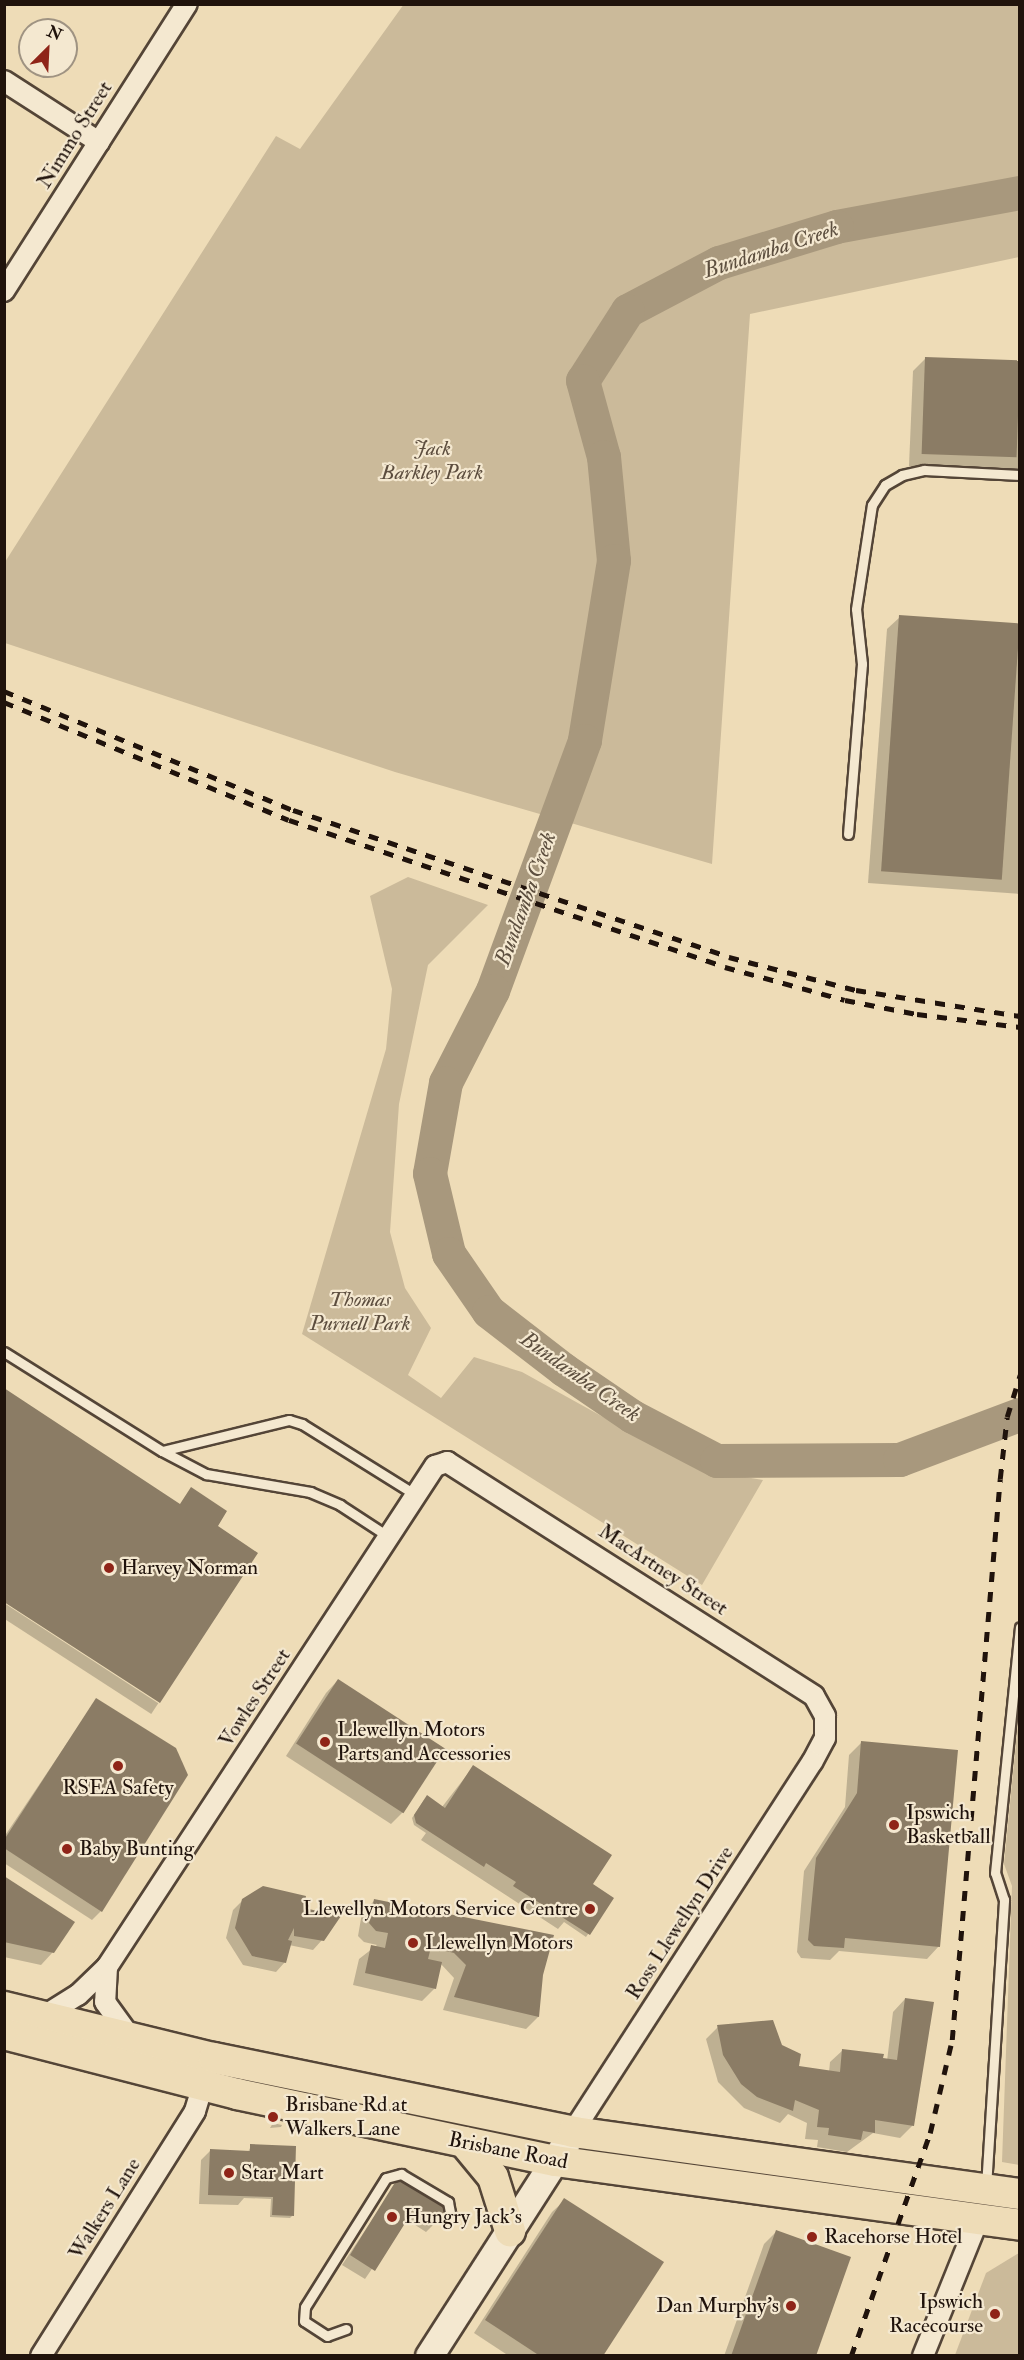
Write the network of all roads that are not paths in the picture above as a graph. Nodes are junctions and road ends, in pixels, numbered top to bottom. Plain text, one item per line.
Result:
1 (187, 4) edge
2 (4, 81) edge
3 (99, 142) junction
4 (4, 291) edge
5 (1020, 475) edge
6 (848, 834) dead end
7 (4, 1352) edge
8 (162, 1451) junction
9 (447, 1462) joint
10 (416, 1495) junction
11 (389, 1537) junction
12 (1020, 1627) edge
13 (825, 1738) joint
14 (107, 1967) junction
15 (4, 2007) edge
16 (44, 2016) junction
17 (4, 2034) edge
18 (131, 2038) junction
19 (203, 2085) junction
20 (573, 2132) junction
21 (464, 2142) junction
22 (555, 2161) junction
23 (986, 2189) junction
24 (1020, 2194) edge
25 (451, 2218) dead end
26 (978, 2220) junction
27 (1020, 2225) edge
28 (510, 2231) junction
29 (346, 2329) dead end
30 (41, 2355) edge
31 (429, 2355) edge
32 (923, 2355) edge

1 - 3 street, Nimmo Street
2 - 3 street
3 - 4 street, Nimmo Street
5 - 6 lane
7 - 8 lane
8 - 10 lane
8 - 11 lane
9 - 10 street, Vowles Street
9 - 13 street, MacArtney Street
10 - 11 street, Vowles Street
11 - 14 street, Vowles Street
12 - 23 lane
13 - 20 street, Ross Llewellyn Drive
14 - 16 street, Vowles Street
14 - 18 street, Vowles Street
15 - 16 main road, Brisbane Road
16 - 18 main road, Brisbane Road
17 - 19 main road, Brisbane Road
18 - 20 main road, Brisbane Road
19 - 21 main road, Brisbane Road
19 - 30 street, Walkers Lane
20 - 22 main road
20 - 23 main road, Brisbane Road
21 - 22 main road, Brisbane Road
21 - 28 main road
22 - 26 main road, Brisbane Road
22 - 28 main road
23 - 24 main road, Brisbane Road
25 - 29 lane
26 - 27 main road, Brisbane Road
26 - 32 street
28 - 31 main road

